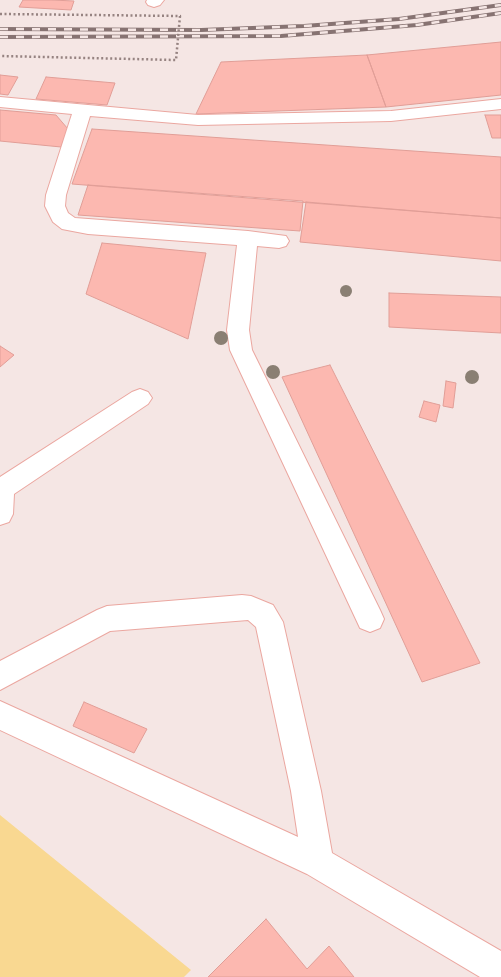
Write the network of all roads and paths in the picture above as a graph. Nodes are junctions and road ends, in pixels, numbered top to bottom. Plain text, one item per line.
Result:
1 (0, 14) edge
2 (0, 56) edge
3 (0, 102) edge
4 (501, 104) edge
5 (83, 109) junction
6 (248, 238) junction
7 (279, 241) dead end
8 (140, 398) dead end
9 (1, 490) edge
10 (0, 514) edge
11 (370, 619) dead end
12 (0, 676) edge
13 (0, 715) edge
14 (318, 863) junction
15 (501, 970) edge

1 - 2 path, bridge
3 - 5 street
4 - 5 street
5 - 6 street
6 - 7 street
6 - 11 street
8 - 9 street
9 - 10 street
12 - 14 street
13 - 14 street
14 - 15 street

